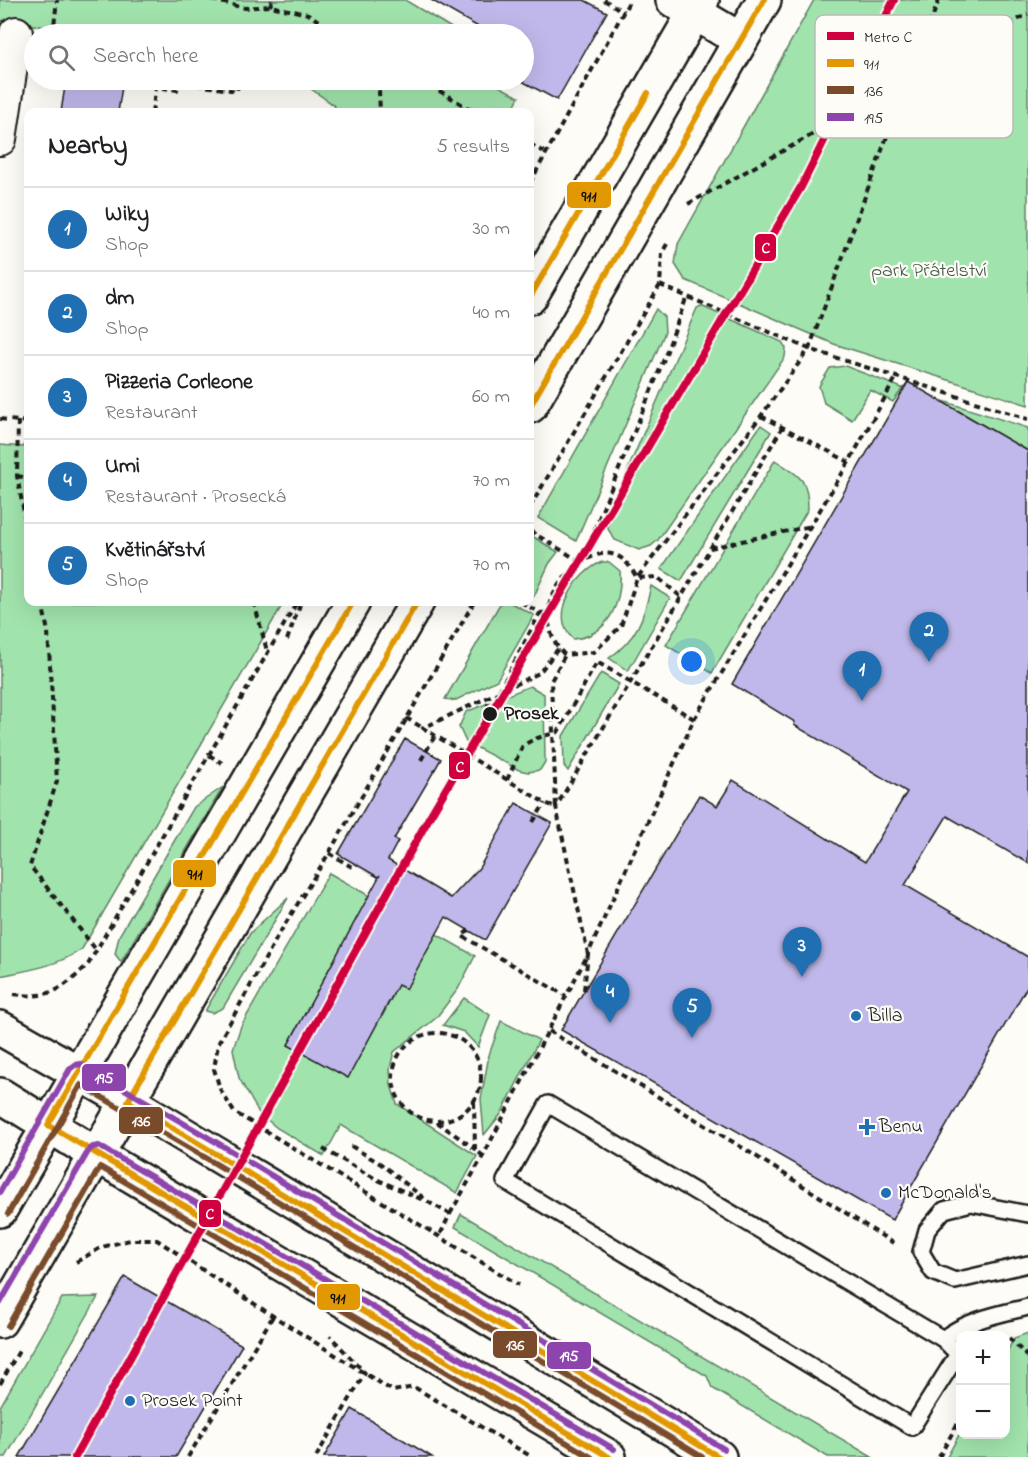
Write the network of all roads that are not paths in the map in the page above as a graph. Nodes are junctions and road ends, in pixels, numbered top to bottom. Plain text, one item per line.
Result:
1 (764, 0) edge
2 (690, 4) edge
3 (16, 33) dead end
4 (741, 40) junction
5 (0, 139) edge
6 (534, 290) edge
7 (534, 399) edge
8 (351, 606) edge
9 (415, 606) edge
10 (0, 1028) edge
11 (78, 1073) junction
12 (0, 1095) edge
13 (128, 1101) junction
14 (48, 1125) junction
15 (97, 1155) junction
16 (0, 1210) edge
17 (1028, 1214) edge
18 (1028, 1264) edge
19 (1028, 1307) edge
20 (0, 1321) edge
21 (944, 1339) junction
22 (609, 1457) edge
23 (719, 1457) edge

1 - 4 main road
2 - 4 main road
2 - 6 main road
3 - 5 street
4 - 7 main road
8 - 11 main road
9 - 13 main road
10 - 11 main road
11 - 13 main road
11 - 14 main road
12 - 14 main road
13 - 15 main road
13 - 23 main road
14 - 15 main road
14 - 16 main road
15 - 20 main road
15 - 22 main road
17 - 18 lane
19 - 21 lane
21 - 21 lane

